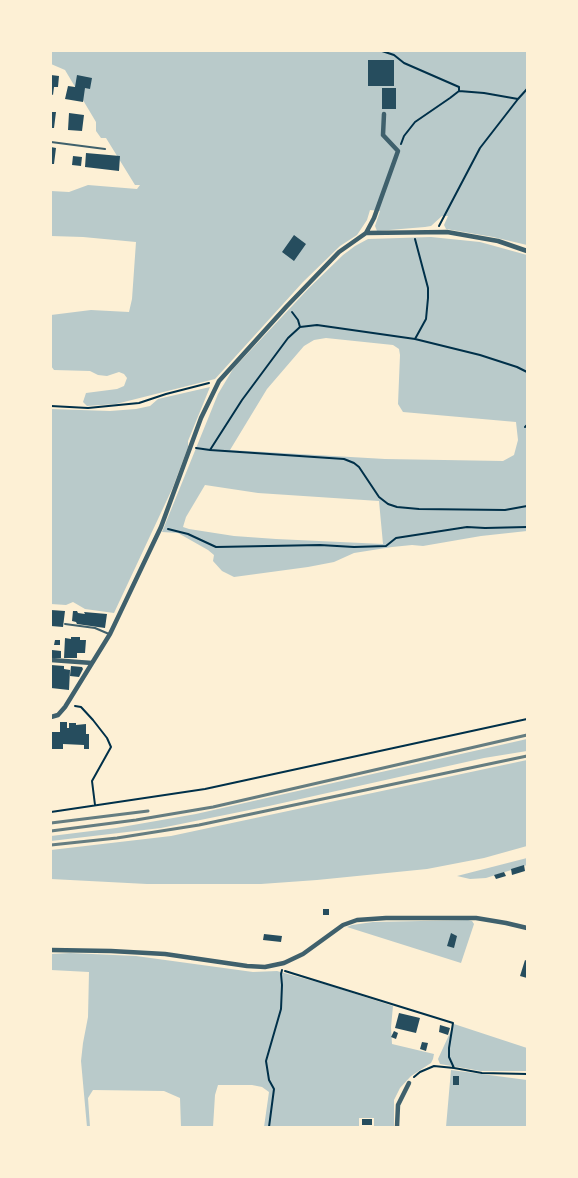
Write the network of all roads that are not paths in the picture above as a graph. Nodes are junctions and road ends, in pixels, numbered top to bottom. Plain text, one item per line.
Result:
1 (384, 114) dead end
2 (51, 142) edge
3 (105, 149) dead end
4 (366, 233) junction
5 (527, 251) edge
6 (65, 624) dead end
7 (110, 635) junction
8 (51, 660) edge
9 (92, 662) junction
10 (51, 718) edge
11 (527, 928) edge
12 (51, 950) edge
13 (409, 1083) road end
14 (397, 1127) edge

1 - 4 street
2 - 3 lane
4 - 5 street
4 - 7 street
6 - 7 lane
7 - 9 street
8 - 9 street
9 - 10 street
11 - 12 street
13 - 14 street

